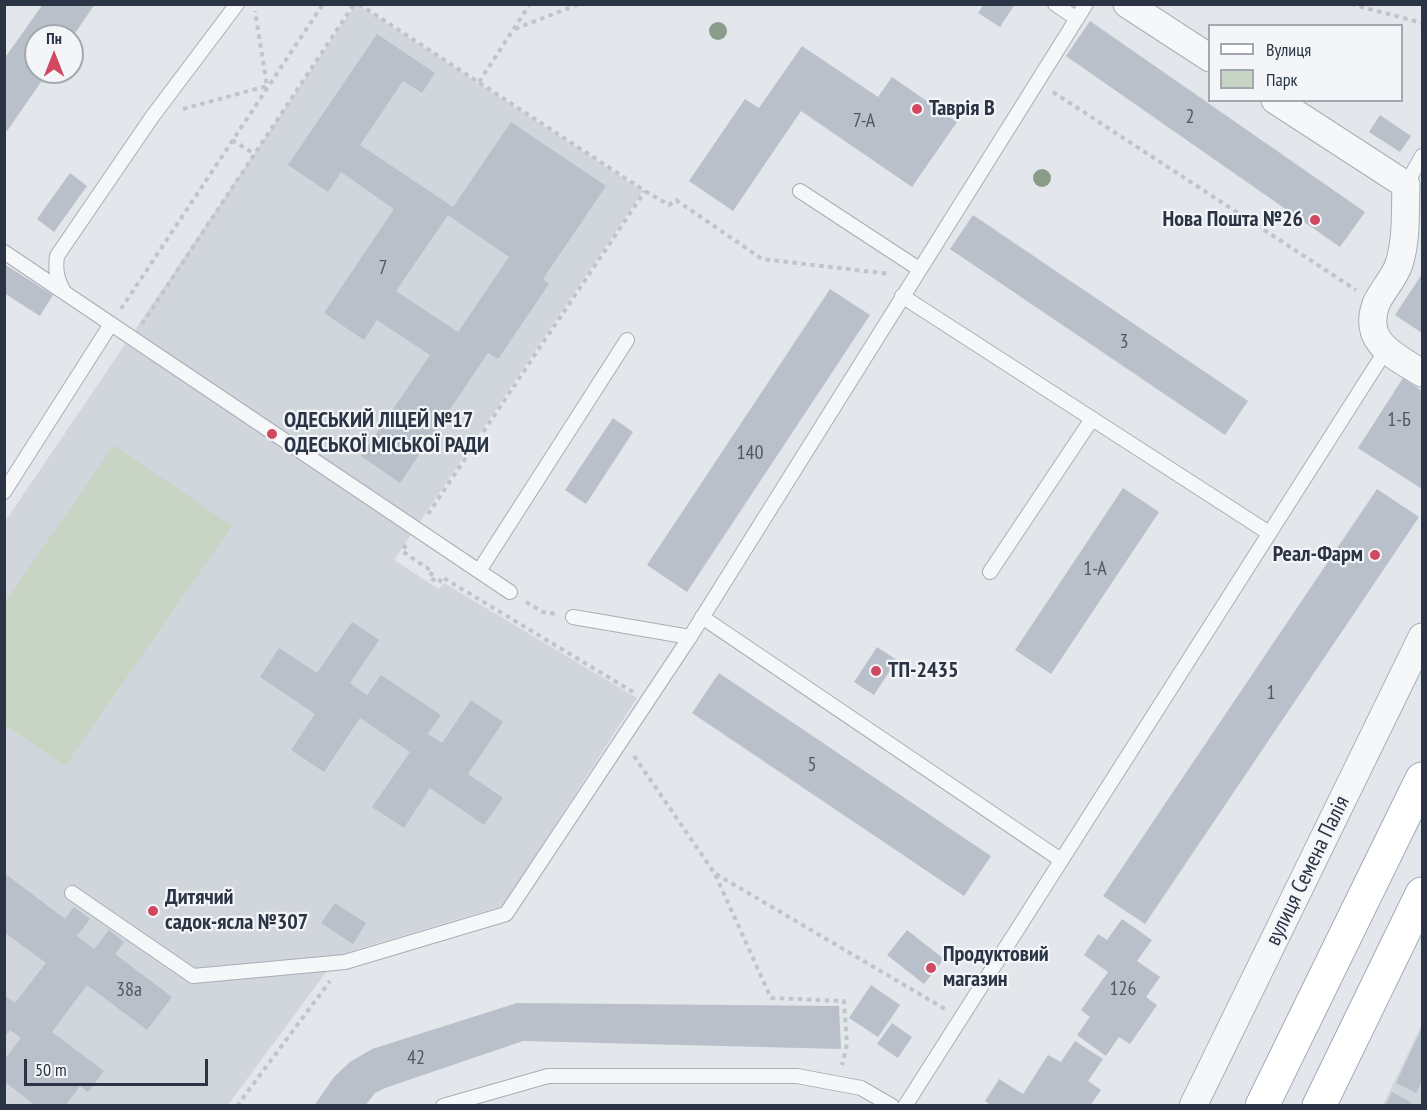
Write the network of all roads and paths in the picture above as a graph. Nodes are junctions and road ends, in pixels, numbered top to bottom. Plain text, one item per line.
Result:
1 (237, 4) edge
2 (254, 4) edge
3 (323, 4) edge
4 (354, 4) edge
5 (359, 4) edge
6 (530, 4) edge
7 (579, 4) edge
8 (1055, 4) edge
9 (1086, 4) edge
10 (1127, 4) edge
11 (1351, 4) edge
12 (1077, 20) junction
13 (1422, 23) edge
14 (514, 29) junction
15 (1208, 57) edge
16 (1038, 81) junction
17 (479, 82) junction
18 (267, 86) junction
19 (1278, 102) edge
20 (152, 117) junction
21 (232, 140) junction
22 (253, 153) junction
23 (1422, 156) edge
24 (1406, 185) junction
25 (645, 191) junction
26 (800, 191) dead end
27 (4, 252) edge
28 (917, 273) junction
29 (65, 294) junction
30 (902, 296) junction
31 (1377, 303) junction
32 (111, 324) junction
33 (132, 339) junction
34 (627, 340) dead end
35 (1386, 350) junction
36 (1422, 373) edge
37 (1092, 418) junction
38 (4, 492) edge
39 (417, 529) junction
40 (1269, 533) junction
41 (479, 571) junction
42 (990, 572) dead end
43 (510, 592) dead end
44 (535, 608) dead end
45 (543, 612) dead end
46 (573, 617) dead end
47 (702, 617) junction
48 (690, 637) junction
49 (1422, 637) edge
50 (648, 702) junction
51 (623, 740) junction
52 (1422, 779) edge
53 (1061, 860) junction
54 (716, 874) junction
55 (72, 893) dead end
56 (1422, 894) edge
57 (345, 962) junction
58 (961, 1018) junction
59 (836, 1083) junction
60 (237, 1106) edge
61 (443, 1106) edge
62 (892, 1106) edge
63 (905, 1106) edge
64 (1193, 1106) edge
65 (1262, 1106) edge
66 (1319, 1106) edge

1 - 20 lane
2 - 18 path
3 - 18 path
4 - 22 path
5 - 17 path
6 - 14 path
7 - 14 path
8 - 12 lane
9 - 12 lane
10 - 15 street
11 - 13 path
12 - 16 lane
14 - 17 path
16 - 28 lane
16 - 31 path
17 - 25 path
18 - 20 path
18 - 21 path
19 - 24 street
20 - 29 lane
21 - 22 path
21 - 32 path
22 - 33 path
23 - 24 lane
24 - 31 street
25 - 28 path
25 - 39 path
26 - 28 lane
27 - 29 lane
28 - 30 lane
29 - 32 lane
30 - 37 lane
30 - 47 lane
31 - 35 street
32 - 33 lane
32 - 38 lane
33 - 39 lane
34 - 41 lane
35 - 36 street
35 - 40 lane
37 - 40 lane
37 - 42 lane
39 - 41 lane
39 - 50 path
40 - 53 lane
41 - 43 lane
44 - 45 path
46 - 48 lane
47 - 48 lane
47 - 53 lane
48 - 50 lane
49 - 64 street, вулиця Семена Палія
50 - 51 lane
51 - 54 path
51 - 57 lane
52 - 65 main road
53 - 58 lane
54 - 58 path
54 - 59 path
55 - 57 lane
56 - 66 main road
57 - 60 path
58 - 63 lane
59 - 61 lane
59 - 62 lane

